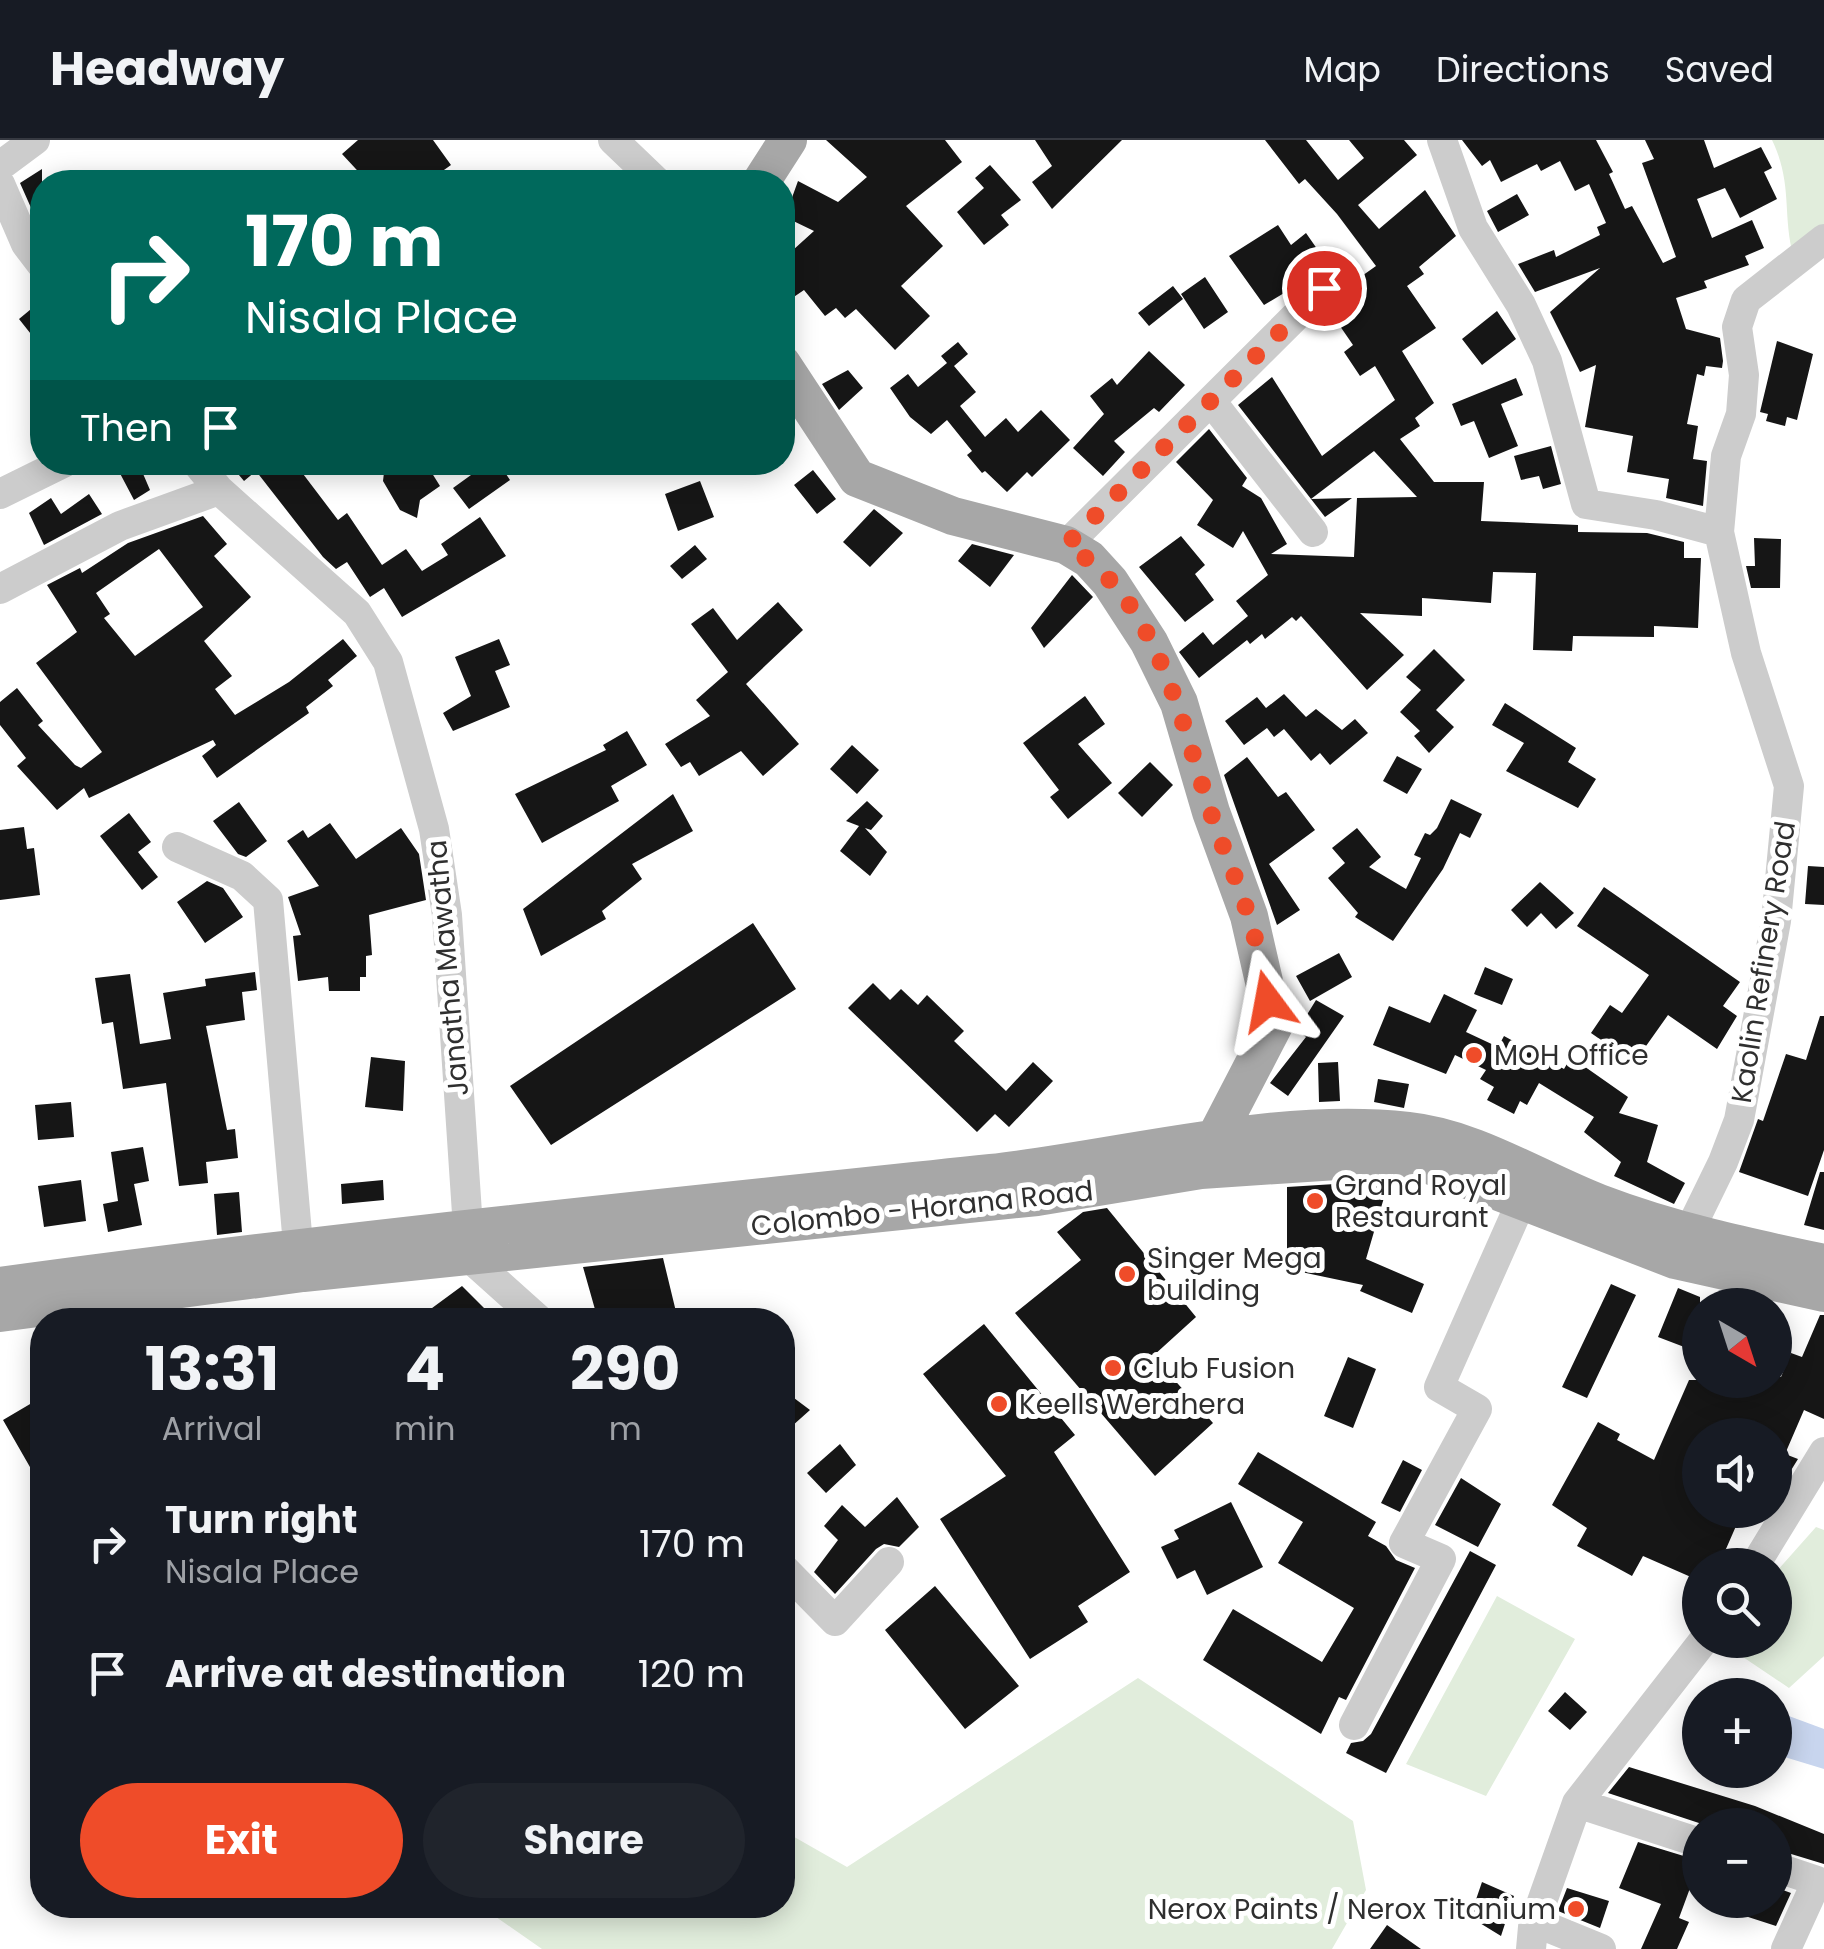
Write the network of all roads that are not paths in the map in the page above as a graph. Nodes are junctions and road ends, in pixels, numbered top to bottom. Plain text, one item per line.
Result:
1 (35, 140) edge
2 (613, 140) edge
3 (788, 140) edge
4 (1442, 140) edge
5 (0, 166) edge
6 (645, 170) edge
7 (769, 170) edge
8 (0, 184) edge
9 (1824, 240) edge
10 (23, 256) edge
11 (1324, 288) dead end
12 (795, 384) edge
13 (1210, 401) junction
14 (39, 475) edge
15 (207, 475) edge
16 (219, 490) junction
17 (0, 494) edge
18 (1314, 532) dead end
19 (1719, 532) junction
20 (1066, 545) junction
21 (0, 589) edge
22 (178, 847) dead end
23 (1206, 1155) junction
24 (1522, 1200) junction
25 (469, 1244) junction
26 (298, 1245) junction
27 (1682, 1246) junction
28 (1824, 1263) edge
29 (0, 1286) edge
30 (1824, 1293) edge
31 (38, 1308) edge
32 (528, 1308) edge
33 (30, 1309) edge
34 (0, 1313) edge
35 (1824, 1452) edge
36 (1766, 1548) edge
37 (889, 1562) dead end
38 (795, 1580) edge
39 (1690, 1658) edge
40 (1354, 1725) dead end
41 (1578, 1803) junction
42 (1682, 1836) edge
43 (1792, 1873) edge
44 (1533, 1935) edge
45 (1601, 1949) edge
46 (1786, 1949) edge

1 - 5 street
2 - 6 street
3 - 7 main road
4 - 19 street
8 - 10 street
9 - 19 street, Kaolin Refinery Road
11 - 13 street
12 - 20 main road
13 - 18 street
13 - 20 street
14 - 17 street
15 - 16 street, Janatha Mawatha
16 - 21 street
16 - 25 street, Janatha Mawatha
19 - 27 street, Kaolin Refinery Road
20 - 23 main road
22 - 26 street
23 - 24 main road, Colombo - Horana Road
23 - 25 main road, Colombo - Horana Road
23 - 27 main road, Colombo - Horana Road
24 - 27 main road, Colombo - Horana Road
24 - 40 street
25 - 26 main road, Colombo - Horana Road
25 - 31 main road, Colombo - Horana Road
25 - 32 street
26 - 29 main road, Colombo - Horana Road
27 - 28 main road, Colombo - Horana Road
27 - 30 main road, Colombo - Horana Road
33 - 34 main road, Colombo - Horana Road
35 - 36 street
37 - 38 street
39 - 41 street
41 - 42 street
41 - 44 street
43 - 46 street
44 - 45 street

